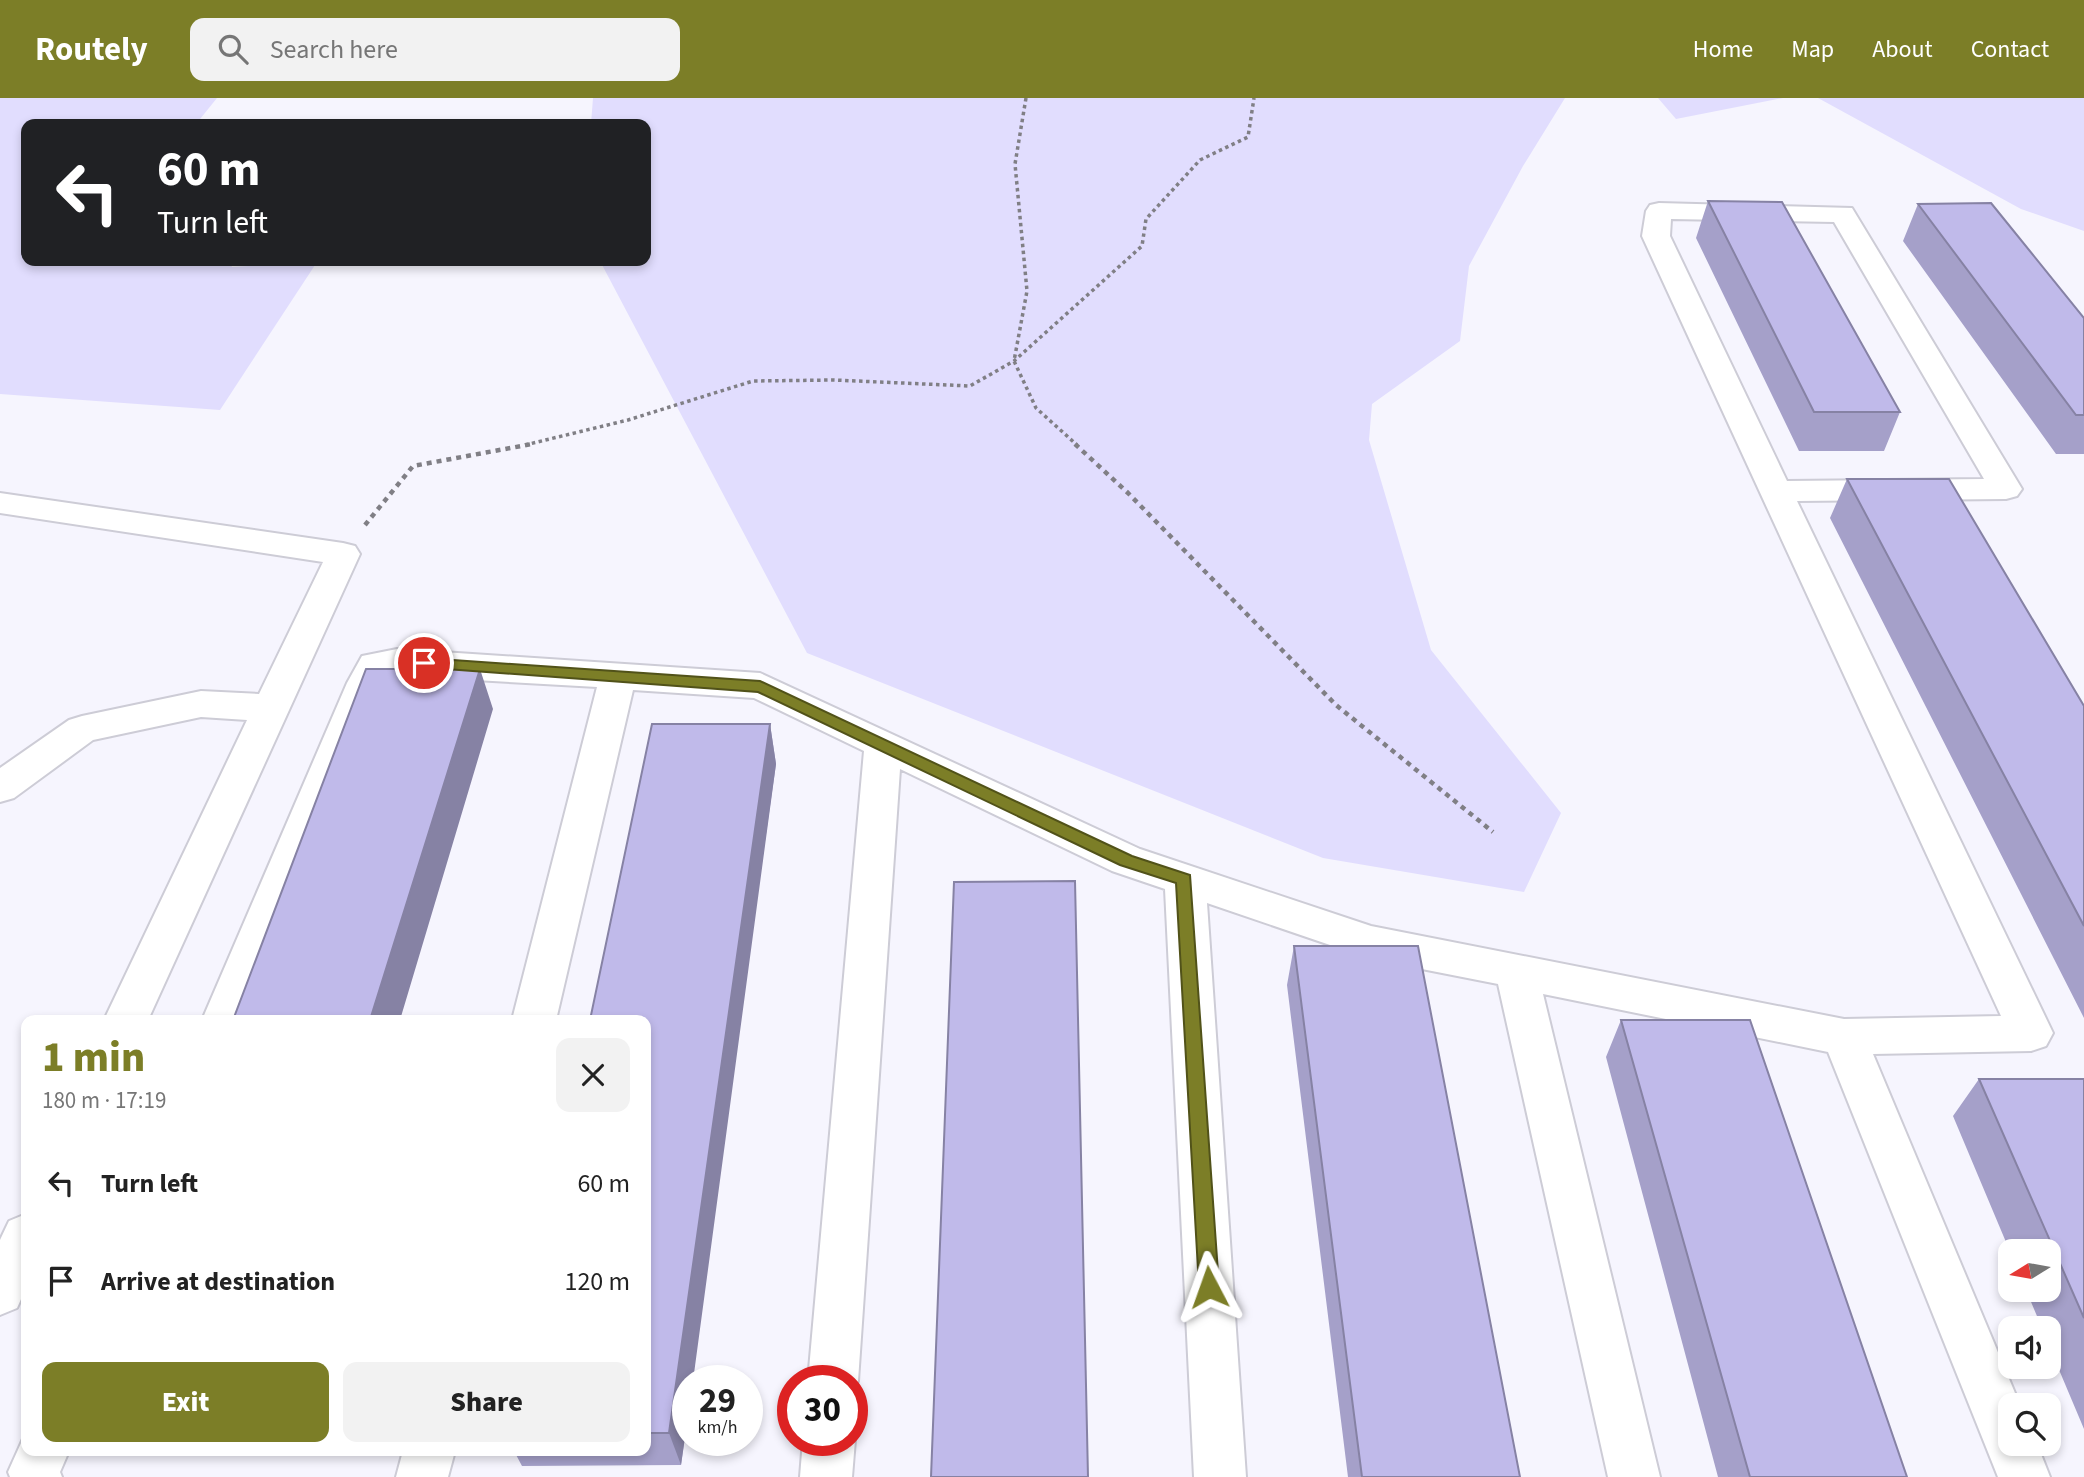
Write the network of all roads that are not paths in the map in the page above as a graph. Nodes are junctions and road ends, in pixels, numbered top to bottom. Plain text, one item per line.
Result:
1 (1775, 491) junction
2 (0, 503) edge
3 (618, 677) junction
4 (271, 708) junction
5 (883, 745) junction
6 (0, 788) edge
7 (1185, 880) junction
8 (1516, 971) junction
9 (128, 1015) edge
10 (226, 1015) edge
11 (535, 1015) edge
12 (1844, 1037) junction
13 (21, 1247) edge
14 (0, 1292) edge
15 (834, 1365) edge
16 (41, 1456) edge
17 (428, 1456) edge
18 (828, 1456) edge
19 (36, 1477) edge
20 (422, 1477) edge
21 (826, 1477) edge
22 (1220, 1477) edge
23 (1634, 1477) edge
24 (2024, 1477) edge

1 - 1 street
1 - 12 street
2 - 4 street
3 - 5 street
3 - 10 street
3 - 11 street
4 - 6 street
4 - 9 street
5 - 7 street
5 - 15 street
7 - 8 street
7 - 22 street
8 - 12 street
8 - 23 street
12 - 24 street
13 - 14 street
16 - 19 street
17 - 20 street
18 - 21 street

